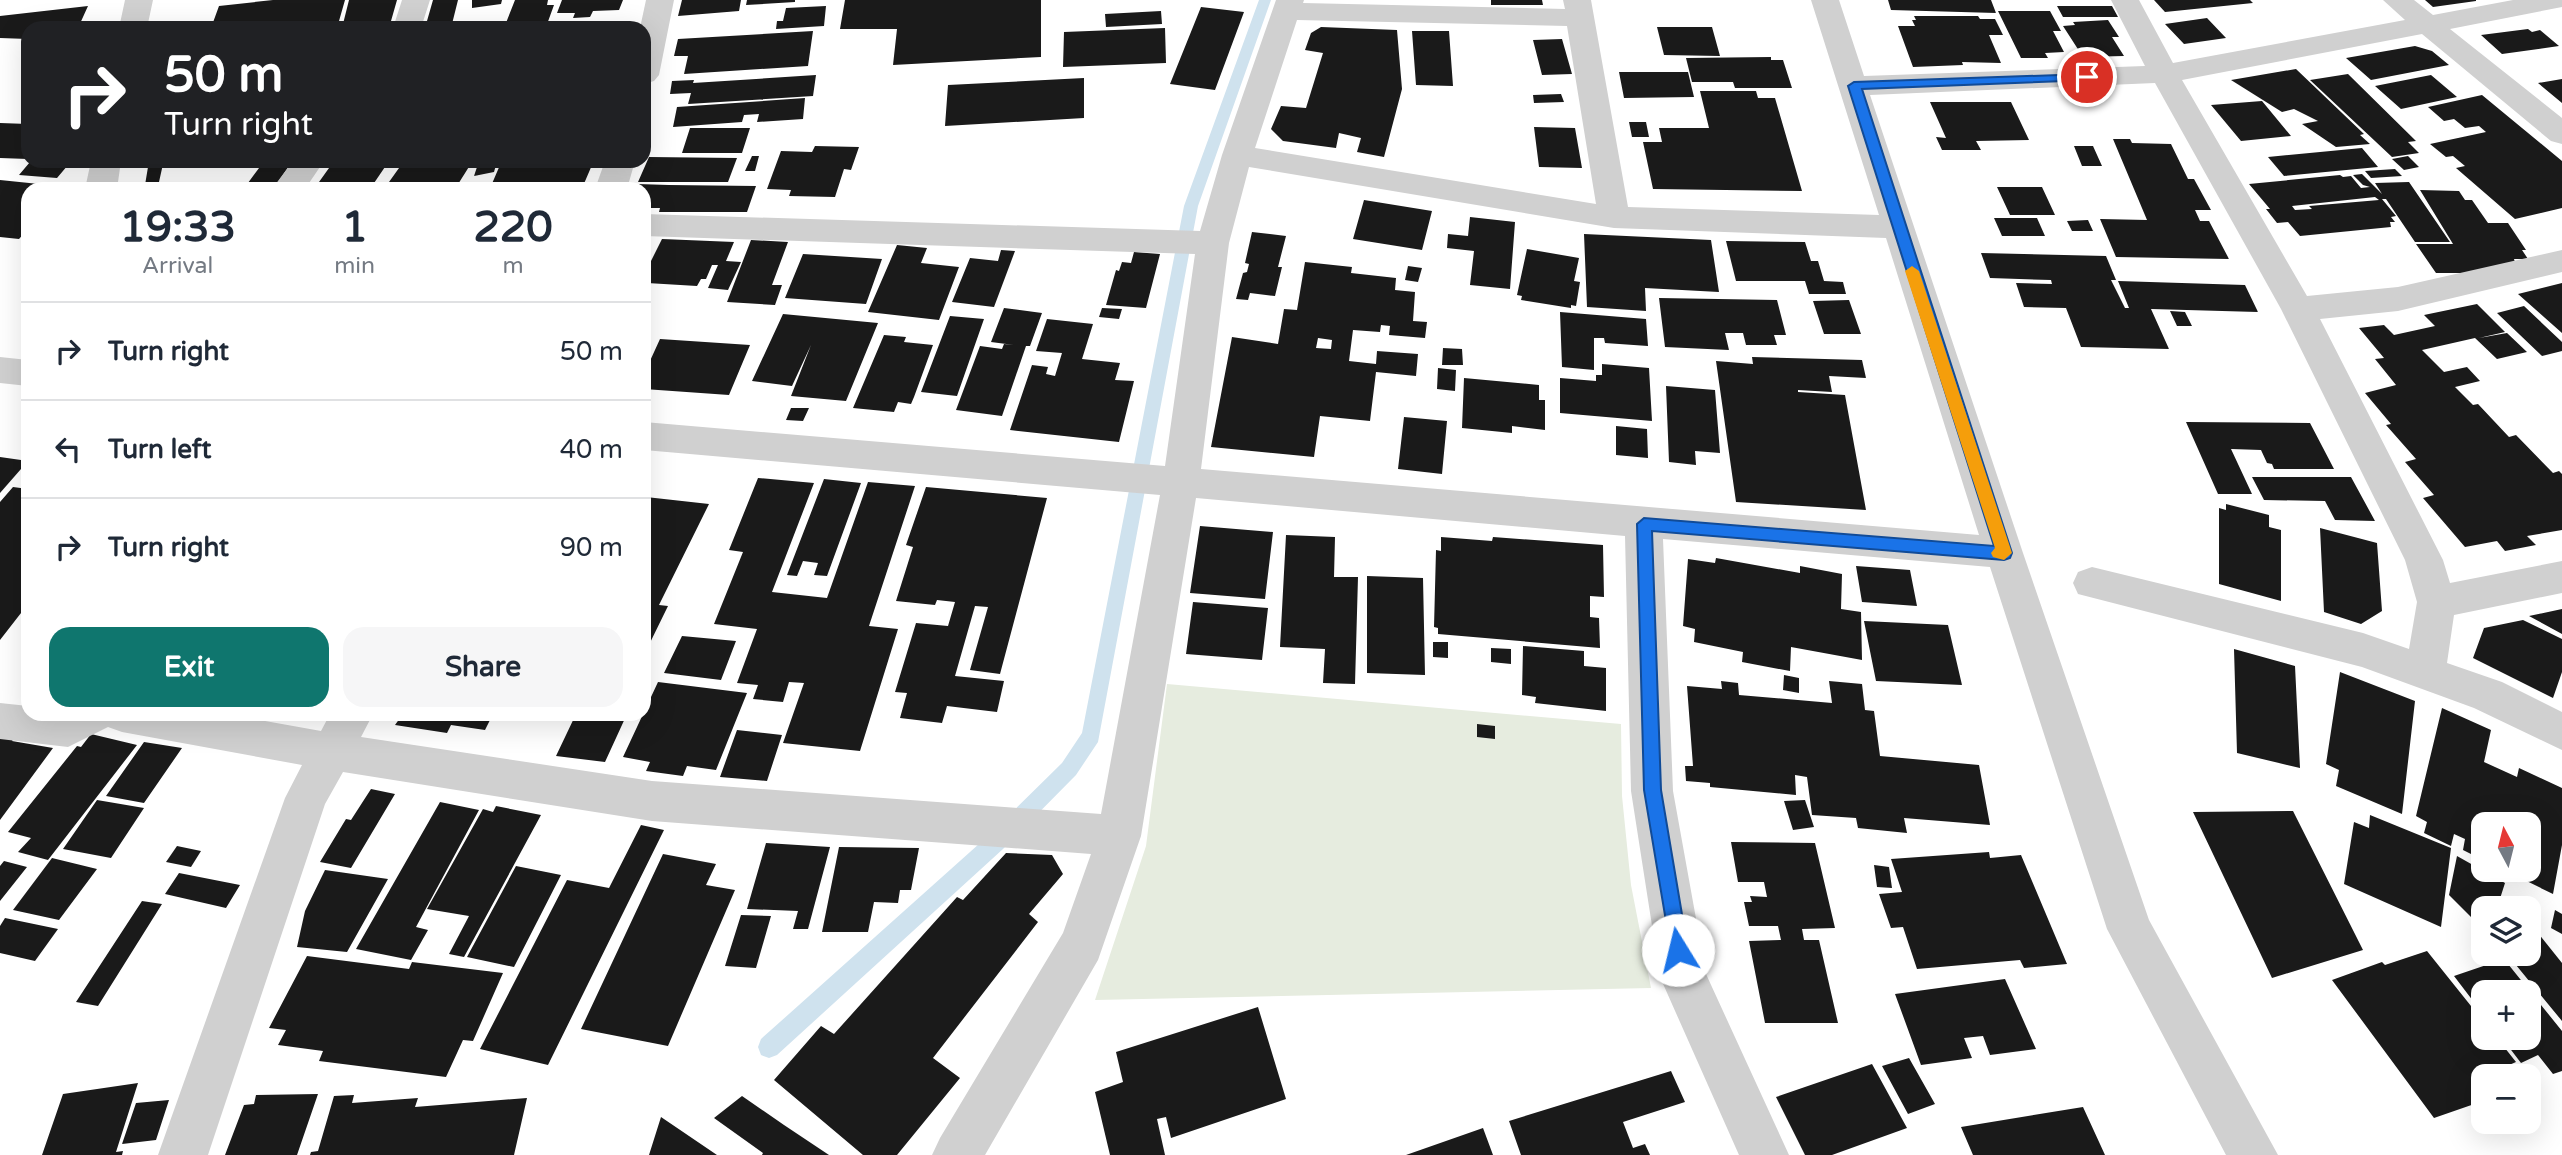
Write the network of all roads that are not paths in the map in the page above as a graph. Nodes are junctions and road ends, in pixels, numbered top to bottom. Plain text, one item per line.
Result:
1 (139, 0) edge
2 (416, 0) edge
3 (660, 0) edge
4 (1825, 0) edge
5 (2125, 0) edge
6 (2397, 0) edge
7 (2558, 0) edge
8 (1289, 5) edge
9 (1578, 9) edge
10 (134, 21) edge
11 (409, 21) edge
12 (2426, 25) junction
13 (651, 42) edge
14 (2164, 74) junction
15 (1854, 86) junction
16 (2562, 134) edge
17 (1237, 155) junction
18 (1614, 217) junction
19 (651, 225) edge
20 (1898, 227) junction
21 (1208, 243) junction
22 (2562, 261) edge
23 (2298, 309) junction
24 (0, 370) edge
25 (21, 372) edge
26 (651, 437) edge
27 (1174, 480) junction
28 (1644, 524) junction
29 (2004, 553) junction
30 (2562, 577) edge
31 (2092, 583) dead end
32 (2435, 602) junction
33 (2425, 673) junction
34 (0, 721) edge
35 (82, 721) edge
36 (203, 721) edge
37 (2562, 732) edge
38 (341, 733) edge
39 (1119, 836) junction
40 (183, 1155) edge
41 (957, 1155) edge
42 (1764, 1155) edge
43 (2253, 1155) edge

1 - 10 street
2 - 11 street
3 - 13 street
4 - 15 street
5 - 14 street
6 - 12 street
7 - 12 street
8 - 9 street
8 - 17 street
9 - 18 street
12 - 14 street
12 - 16 street
14 - 15 street
14 - 23 street
15 - 20 street
17 - 18 street
17 - 21 street
18 - 20 street
19 - 21 street
20 - 29 street
21 - 27 street
22 - 23 street
23 - 32 street
24 - 25 street
26 - 27 street
27 - 28 street
27 - 39 street
28 - 29 street
28 - 42 street
29 - 43 street
30 - 32 street
31 - 33 street
32 - 33 street
33 - 37 street
34 - 35 street
36 - 38 street
38 - 39 street
38 - 40 street
39 - 41 street

